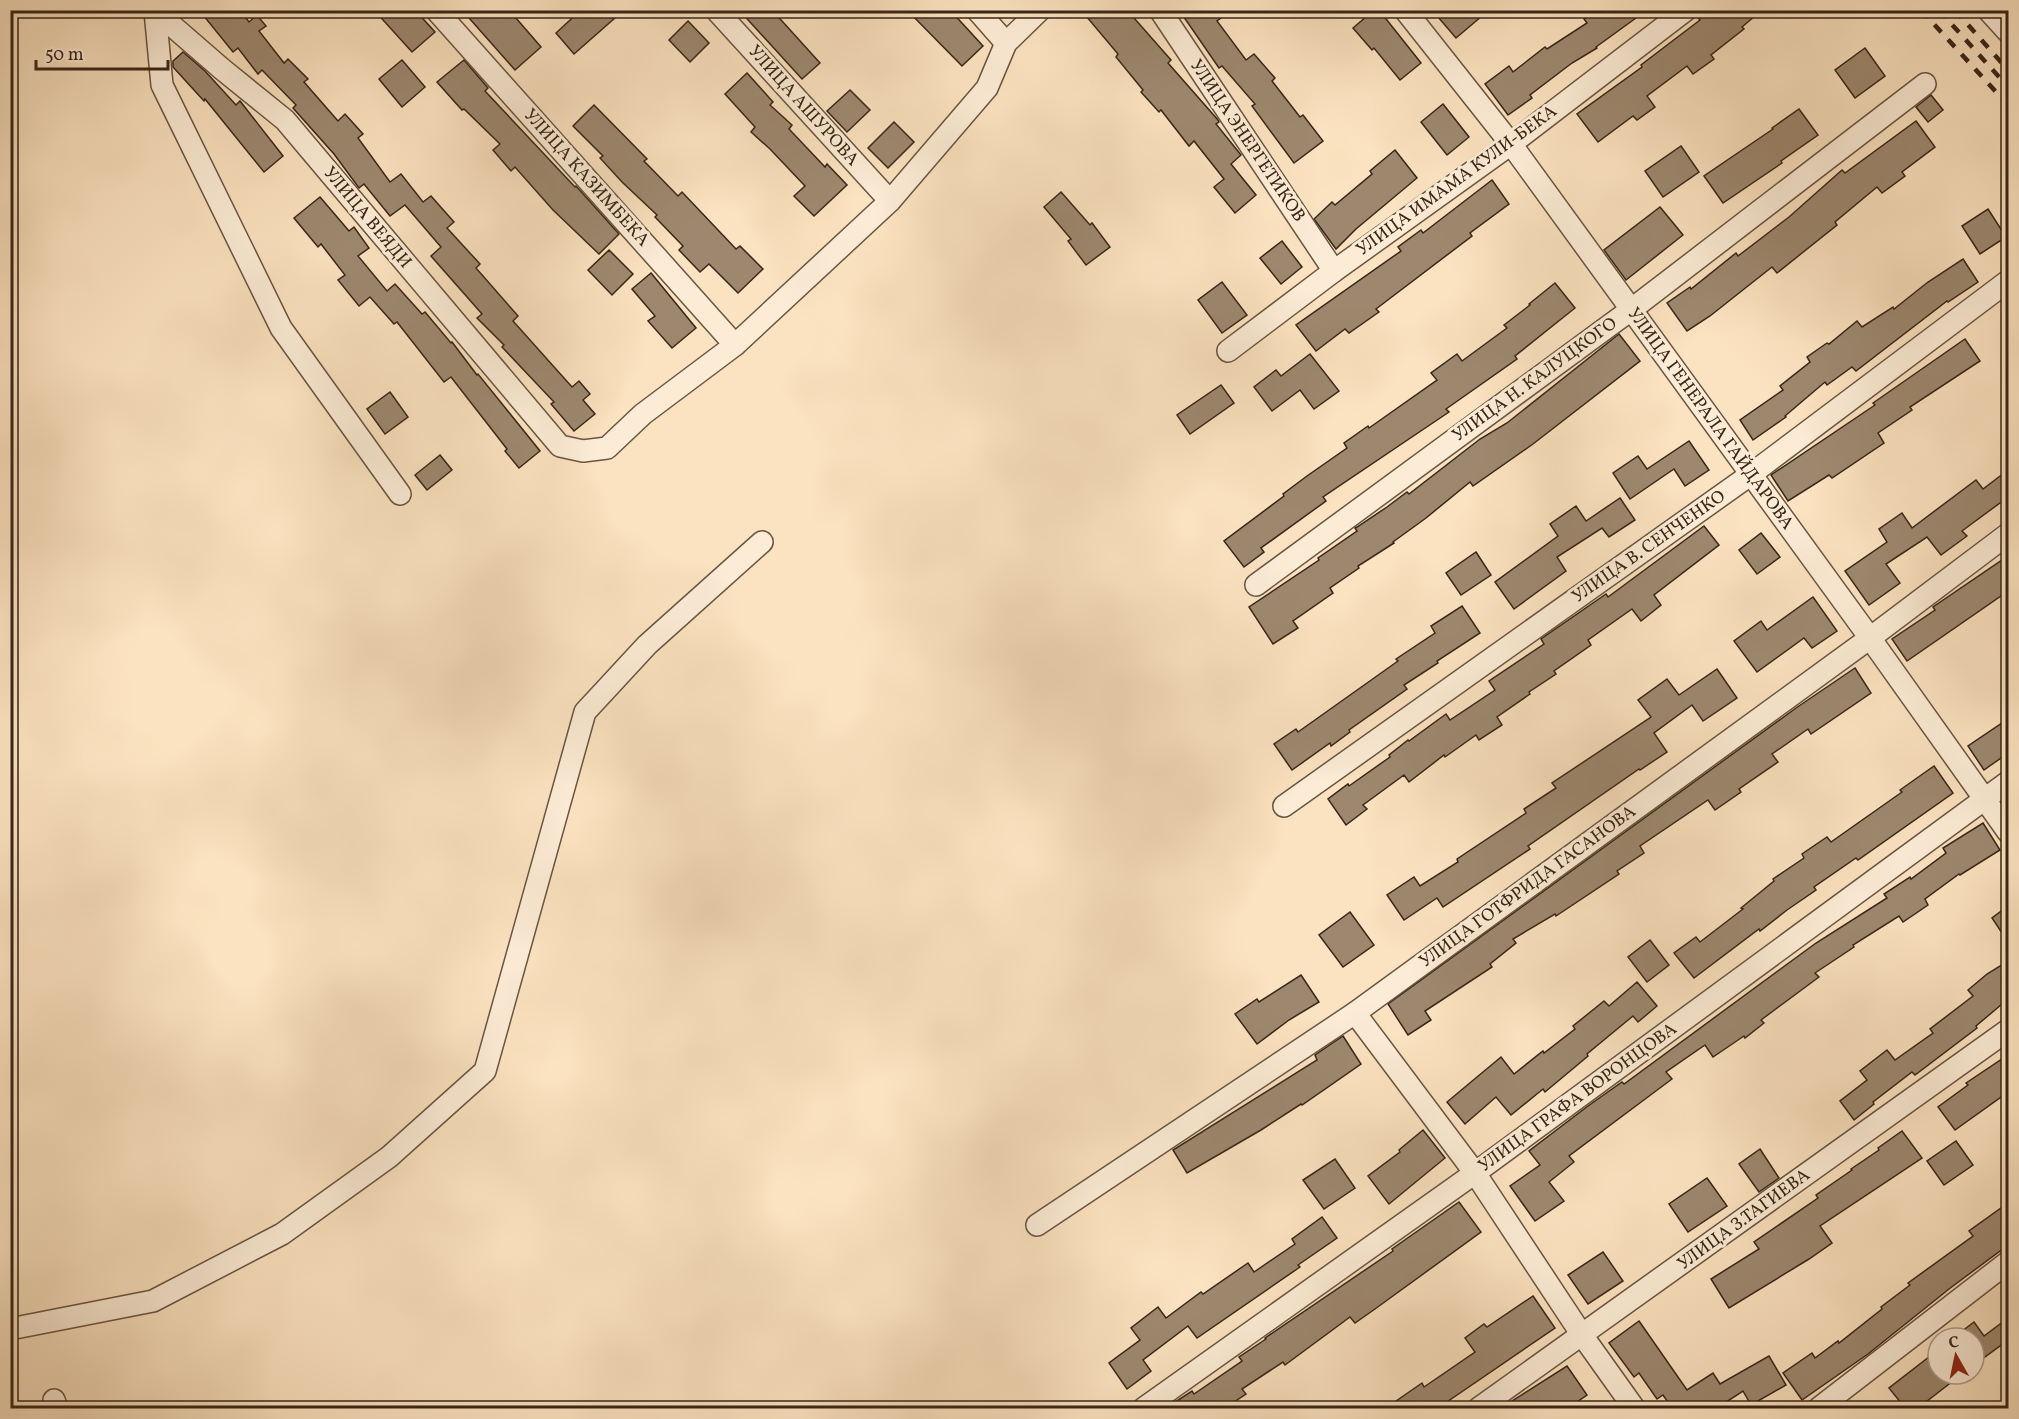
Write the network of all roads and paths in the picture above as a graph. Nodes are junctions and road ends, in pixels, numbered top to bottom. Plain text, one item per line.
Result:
1 (436, 10) edge
2 (716, 10) edge
3 (976, 10) edge
4 (1040, 10) edge
5 (1160, 10) edge
6 (1405, 10) edge
7 (1686, 10) edge
8 (1988, 10) edge
9 (155, 11) edge
10 (2008, 32) edge
11 (1006, 44) junction
12 (1925, 84) dead end
13 (1511, 144) junction
14 (890, 201) junction
15 (1334, 271) junction
16 (2008, 281) edge
17 (1632, 309) junction
18 (735, 345) junction
19 (1228, 351) dead end
20 (1750, 475) junction
21 (400, 494) dead end
22 (2008, 534) edge
23 (762, 542) dead end
24 (1256, 585) dead end
25 (1870, 638) junction
26 (2008, 782) edge
27 (1985, 799) junction
28 (1284, 806) dead end
29 (2008, 832) edge
30 (1354, 1013) junction
31 (2008, 1030) edge
32 (1475, 1173) junction
33 (1037, 1225) dead end
34 (2008, 1262) edge
35 (10, 1329) edge
36 (1582, 1335) junction
37 (1144, 1408) edge
38 (1479, 1408) edge
39 (1634, 1408) edge
40 (1819, 1408) edge

1 - 18 street, УЛИЦА КАЗИМБЕКА
2 - 14 street, УЛИЦА АШУРОВА
3 - 11 street
4 - 11 street
5 - 15 street, УЛИЦА ЭНЕРГЕТИКОВ
6 - 13 street, УЛИЦА ГЕНЕРАЛА ГАЙДАРОВА
7 - 13 street, УЛИЦА ИМАМА КУЛИ-БЕКА
8 - 10 street
9 - 18 street, УЛИЦА ВЕЯДИ
9 - 21 street
11 - 14 street
12 - 17 street, УЛИЦА Н. КАЛУЦКОГО
13 - 15 street, УЛИЦА ИМАМА КУЛИ-БЕКА
13 - 17 street, УЛИЦА ГЕНЕРАЛА ГАЙДАРОВА
14 - 18 street
15 - 19 street, УЛИЦА ИМАМА КУЛИ-БЕКА
16 - 20 street, УЛИЦА В. СЕНЧЕНКО
17 - 20 street, УЛИЦА ГЕНЕРАЛА ГАЙДАРОВА
17 - 24 street, УЛИЦА Н. КАЛУЦКОГО
20 - 25 street, УЛИЦА ГЕНЕРАЛА ГАЙДАРОВА
20 - 28 street, УЛИЦА В. СЕНЧЕНКО
22 - 25 street, УЛИЦА ГОТФРИДА ГАСАНОВА
23 - 35 street
25 - 27 street, УЛИЦА ГЕНЕРАЛА ГАЙДАРОВА
25 - 30 street, УЛИЦА ГОТФРИДА ГАСАНОВА
26 - 27 street, УЛИЦА ГРАФА ВОРОНЦОВА
27 - 29 street, УЛИЦА ГЕНЕРАЛА ГАЙДАРОВА
27 - 32 street, УЛИЦА ГРАФА ВОРОНЦОВА
30 - 32 street
30 - 33 street, УЛИЦА ГОТФРИДА ГАСАНОВА
31 - 36 street, УЛИЦА З.ТАГИЕВА
32 - 36 street
32 - 37 street, УЛИЦА ГРАФА ВОРОНЦОВА
34 - 40 street
36 - 38 street, УЛИЦА З.ТАГИЕВА
36 - 39 street

